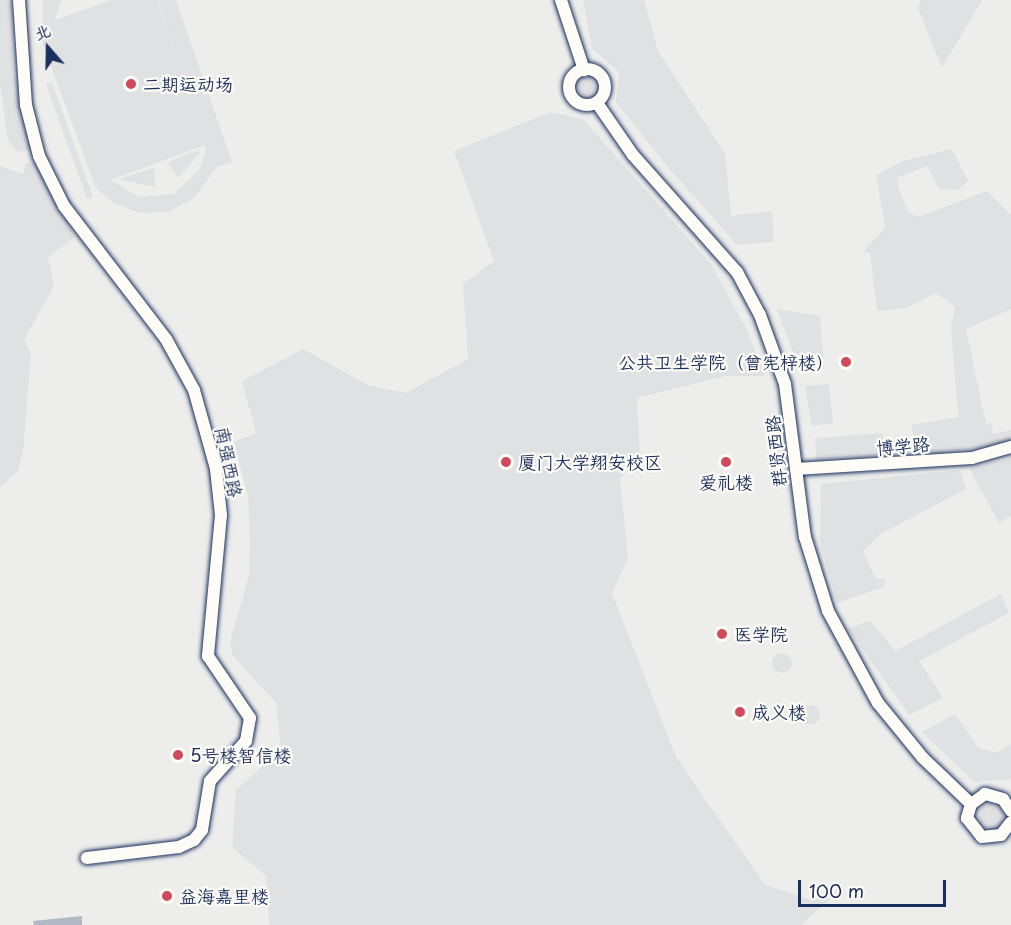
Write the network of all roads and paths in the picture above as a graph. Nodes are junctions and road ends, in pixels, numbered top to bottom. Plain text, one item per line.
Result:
1 (20, 0) edge
2 (561, 0) edge
3 (584, 70) junction
4 (597, 103) junction
5 (1011, 447) edge
6 (796, 469) junction
7 (971, 804) junction
8 (1011, 808) edge
9 (1010, 828) edge
10 (87, 858) dead end

1 - 10 street, 南强西路
2 - 3 street
3 - 4 street
3 - 4 street
4 - 6 street, 群贤西路
5 - 6 street, 博学路
6 - 7 street, 群贤西路
7 - 8 street
7 - 9 street

